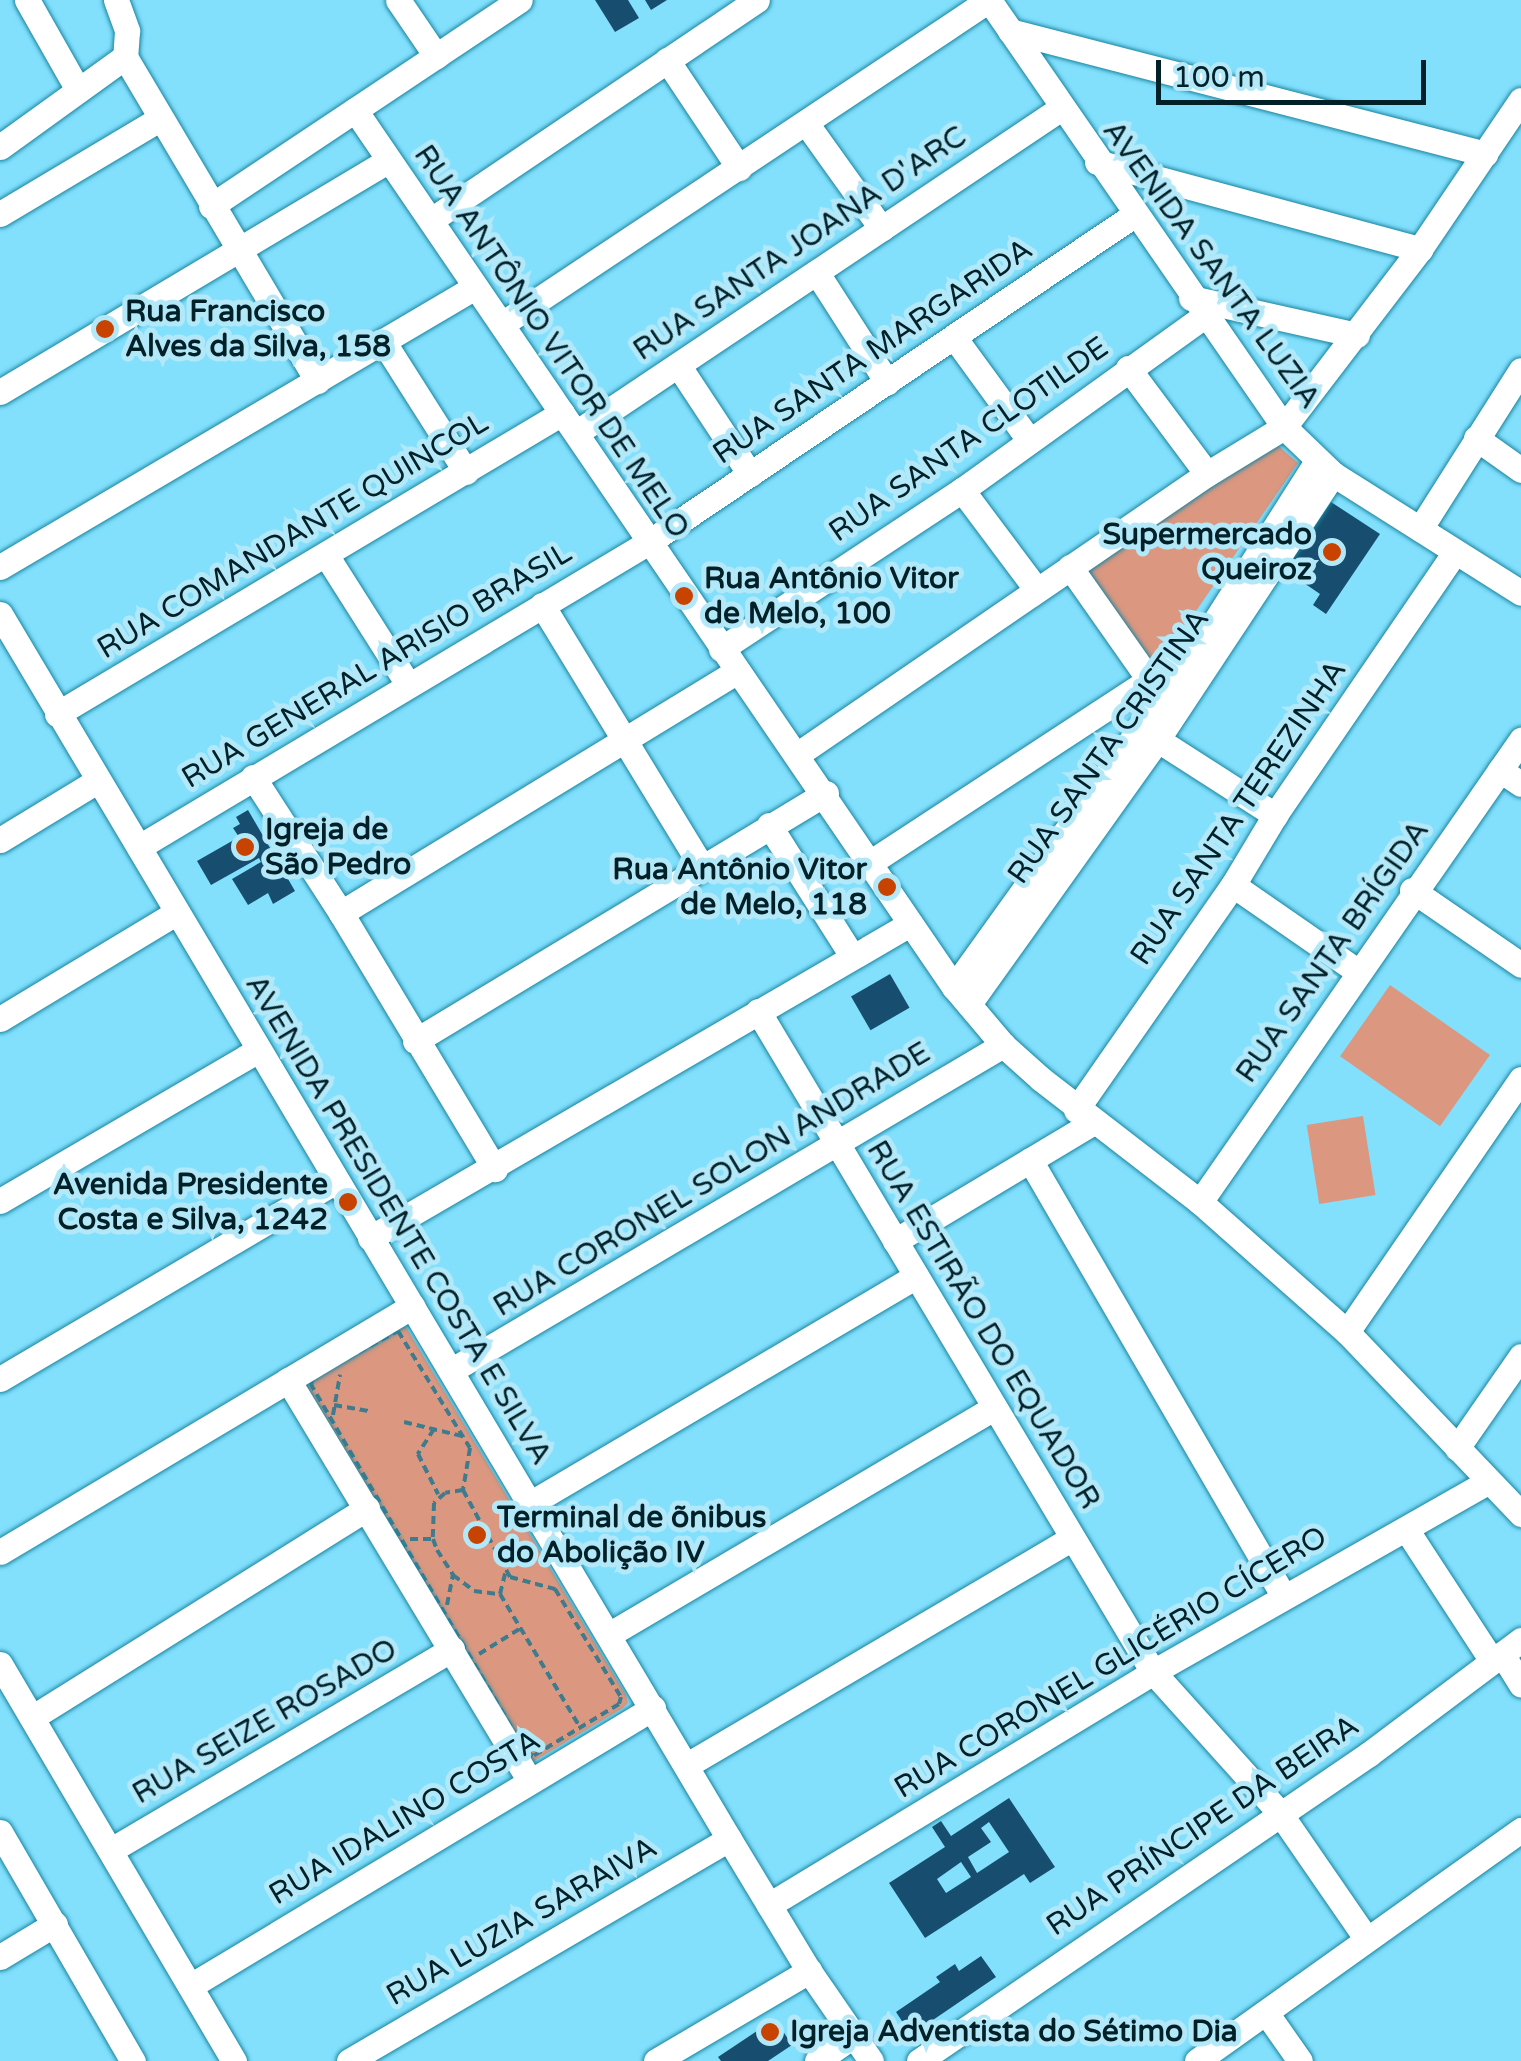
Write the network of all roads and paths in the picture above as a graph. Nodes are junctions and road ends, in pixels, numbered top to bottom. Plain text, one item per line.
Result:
1 (27, 0) edge
2 (116, 0) edge
3 (398, 0) edge
4 (520, 0) edge
5 (757, 0) edge
6 (988, 0) edge
7 (1010, 32) junction
8 (436, 56) junction
9 (125, 57) junction
10 (667, 60) junction
11 (77, 88) junction
12 (1521, 100) edge
13 (1060, 109) junction
14 (355, 110) junction
15 (161, 118) junction
16 (806, 123) junction
17 (0, 147) edge
18 (1485, 154) junction
19 (388, 160) junction
20 (1097, 162) junction
21 (739, 168) junction
22 (212, 206) junction
23 (0, 214) edge
24 (1134, 215) junction
25 (431, 220) junction
26 (882, 229) junction
27 (240, 248) junction
28 (1420, 249) junction
29 (816, 273) junction
30 (475, 286) junction
31 (1197, 307) junction
32 (502, 324) junction
33 (1357, 335) junction
34 (954, 337) junction
35 (383, 341) junction
36 (678, 365) junction
37 (1128, 368) junction
38 (1521, 370) edge
39 (318, 381) junction
40 (887, 382) junction
41 (0, 392) edge
42 (569, 423) junction
43 (1284, 426) junction
44 (1476, 438) junction
45 (1029, 440) junction
46 (1325, 468) junction
47 (1521, 470) edge
48 (466, 472) junction
49 (750, 474) junction
50 (1208, 474) junction
51 (962, 490) junction
52 (1420, 529) junction
53 (649, 542) junction
54 (1454, 552) junction
55 (326, 556) junction
56 (0, 567) edge
57 (1070, 567) junction
58 (1036, 589) junction
59 (1521, 593) edge
60 (542, 604) junction
61 (0, 614) edge
62 (1198, 648) junction
63 (721, 649) junction
64 (10, 656) edge
65 (738, 671) junction
66 (1148, 678) junction
67 (408, 684) junction
68 (57, 714) junction
69 (1149, 734) junction
70 (623, 738) junction
71 (1521, 740) edge
72 (798, 754) junction
73 (253, 777) junction
74 (1511, 777) edge
75 (97, 781) junction
76 (826, 793) junction
77 (1275, 814) junction
78 (769, 825) junction
79 (0, 840) edge
80 (138, 847) junction
81 (871, 862) junction
82 (702, 867) junction
83 (1234, 885) junction
84 (1412, 890) junction
85 (341, 912) junction
86 (176, 913) junction
87 (910, 924) junction
88 (852, 956) junction
89 (1521, 965) edge
90 (1357, 971) junction
91 (961, 995) junction
92 (758, 1012) junction
93 (0, 1020) edge
94 (415, 1040) junction
95 (1004, 1045) junction
96 (257, 1051) junction
97 (1521, 1080) edge
98 (1084, 1116) junction
99 (839, 1146) junction
100 (1030, 1160) junction
101 (495, 1169) junction
102 (335, 1182) junction
103 (0, 1201) edge
104 (1200, 1202) junction
105 (370, 1238) junction
106 (896, 1241) junction
107 (916, 1276) junction
108 (412, 1306) junction
109 (1347, 1332) junction
110 (1521, 1356) edge
111 (342, 1360) junction
112 (452, 1370) junction
113 (0, 1379) edge
114 (288, 1380) junction
115 (334, 1405) junction
116 (994, 1408) junction
117 (368, 1411) dead end
118 (332, 1422) junction
119 (404, 1422) dead end
120 (434, 1429) junction
121 (464, 1436) junction
122 (1457, 1448) junction
123 (1488, 1482) junction
124 (463, 1490) junction
125 (439, 1496) junction
126 (531, 1503) junction
127 (367, 1508) junction
128 (1521, 1514) edge
129 (1406, 1529) junction
130 (1072, 1538) junction
131 (401, 1539) junction
132 (433, 1539) junction
133 (0, 1552) edge
134 (506, 1570) junction
135 (453, 1576) junction
136 (500, 1594) junction
137 (1284, 1597) junction
138 (446, 1616) junction
139 (521, 1628) junction
140 (610, 1634) junction
141 (1505, 1651) edge
142 (462, 1654) junction
143 (0, 1664) edge
144 (1153, 1672) junction
145 (1521, 1684) edge
146 (653, 1708) junction
147 (32, 1717) junction
148 (581, 1728) junction
149 (687, 1765) junction
150 (529, 1779) junction
151 (1279, 1812) junction
152 (1521, 1830) edge
153 (0, 1832) edge
154 (728, 1839) junction
155 (111, 1850) junction
156 (770, 1905) junction
157 (55, 1924) junction
158 (1366, 1938) junction
159 (0, 1957) edge
160 (809, 1971) junction
161 (192, 1986) junction
162 (1266, 2014) junction
163 (853, 2036) junction
164 (134, 2061) edge
165 (234, 2061) edge
166 (349, 2061) edge
167 (656, 2061) edge
168 (817, 2061) edge
169 (871, 2061) edge
170 (918, 2061) edge
171 (1198, 2061) edge
172 (1300, 2061) edge

1 - 11 street
2 - 9 street
3 - 8 street
4 - 8 street
5 - 10 street
6 - 7 street, AVENIDA SANTA LUZIA
6 - 16 street
7 - 13 street, AVENIDA SANTA LUZIA
7 - 18 street
8 - 14 street
9 - 11 street
9 - 15 street
10 - 21 street
10 - 25 street
11 - 17 street
12 - 18 street
13 - 20 street, AVENIDA SANTA LUZIA
13 - 26 street, RUA SANTA JOANA D'ARC
14 - 19 street, RUA ANTÔNIO VITOR DE MELO
14 - 22 street
15 - 22 street
15 - 23 street
16 - 21 street
16 - 26 street
18 - 28 street
19 - 25 street, RUA ANTÔNIO VITOR DE MELO
19 - 27 street
20 - 24 street, AVENIDA SANTA LUZIA
20 - 28 street
21 - 32 street
22 - 27 street
24 - 31 street, AVENIDA SANTA LUZIA
24 - 34 street, RUA SANTA MARGARIDA
25 - 30 street, RUA ANTÔNIO VITOR DE MELO
26 - 29 street, RUA SANTA JOANA D'ARC
27 - 39 street
27 - 41 street
28 - 33 street
29 - 36 street, RUA SANTA JOANA D'ARC
29 - 40 street
30 - 32 street, RUA ANTÔNIO VITOR DE MELO
30 - 35 street
31 - 33 street
31 - 37 street, RUA SANTA CLOTILDE
31 - 43 street, AVENIDA SANTA LUZIA
32 - 42 street, RUA ANTÔNIO VITOR DE MELO
33 - 43 street
34 - 40 street, RUA SANTA MARGARIDA
34 - 45 street
35 - 39 street
35 - 48 street
36 - 42 street, RUA SANTA JOANA D'ARC
36 - 49 street
37 - 45 street, RUA SANTA CLOTILDE
37 - 50 street
38 - 44 street
39 - 56 street
40 - 49 street, RUA SANTA MARGARIDA
42 - 48 street, RUA COMANDANTE QUINCOL
42 - 53 street, RUA ANTÔNIO VITOR DE MELO
43 - 46 street, AVENIDA SANTA LUZIA
43 - 50 street
44 - 47 street
44 - 52 street
45 - 51 street, RUA SANTA CLOTILDE
46 - 52 street, AVENIDA SANTA LUZIA
46 - 62 street, RUA SANTA CRISTINA
46 - 69 street, RUA SANTA CRISTINA
48 - 55 street, RUA COMANDANTE QUINCOL
49 - 53 street, RUA SANTA MARGARIDA
50 - 57 street
51 - 58 street
51 - 63 street, RUA SANTA CLOTILDE
52 - 54 street, AVENIDA SANTA LUZIA
53 - 60 street, RUA GENERAL ARISIO BRASIL
53 - 63 street, RUA ANTÔNIO VITOR DE MELO
54 - 59 street, AVENIDA SANTA LUZIA
54 - 77 street, RUA SANTA TEREZINHA
55 - 67 street
55 - 68 street, RUA COMANDANTE QUINCOL
57 - 58 street
57 - 66 street
58 - 72 street
60 - 67 street, RUA GENERAL ARISIO BRASIL
60 - 70 street
61 - 64 street, AVENIDA PRESIDENTE COSTA E SILVA
62 - 66 street
62 - 69 street, RUA SANTA CRISTINA
63 - 65 street, RUA ANTÔNIO VITOR DE MELO
64 - 68 street, AVENIDA PRESIDENTE COSTA E SILVA
65 - 70 street
65 - 72 street, RUA ANTÔNIO VITOR DE MELO
66 - 81 street
67 - 73 street, RUA GENERAL ARISIO BRASIL
68 - 75 street, AVENIDA PRESIDENTE COSTA E SILVA
69 - 77 street
69 - 91 street, RUA SANTA CRISTINA
70 - 82 street
70 - 85 street
71 - 74 street, RUA SANTA BRÍGIDA
72 - 76 street, RUA ANTÔNIO VITOR DE MELO
73 - 80 street, RUA GENERAL ARISIO BRASIL
73 - 85 street
74 - 84 street, RUA SANTA BRÍGIDA
75 - 79 street
75 - 80 street, AVENIDA PRESIDENTE COSTA E SILVA
76 - 78 street
76 - 81 street, RUA ANTÔNIO VITOR DE MELO
77 - 83 street, RUA SANTA TEREZINHA
78 - 82 street
78 - 88 street
80 - 86 street, AVENIDA PRESIDENTE COSTA E SILVA
81 - 87 street, RUA ANTÔNIO VITOR DE MELO
82 - 94 street
83 - 90 street
83 - 98 street, RUA SANTA TEREZINHA
84 - 89 street
84 - 90 street, RUA SANTA BRÍGIDA
85 - 94 street
86 - 93 street
86 - 96 street, AVENIDA PRESIDENTE COSTA E SILVA
87 - 88 street
87 - 91 street, RUA ANTÔNIO VITOR DE MELO
88 - 92 street
90 - 104 street, RUA SANTA BRÍGIDA
91 - 95 street, RUA ANTÔNIO VITOR DE MELO
92 - 99 street, RUA ESTIRÃO DO EQUADOR
92 - 101 street
94 - 101 street
95 - 98 street, RUA ANTÔNIO VITOR DE MELO
95 - 99 street, RUA CORONEL SOLON ANDRADE
96 - 102 street, AVENIDA PRESIDENTE COSTA E SILVA
96 - 103 street
97 - 109 street
98 - 100 street
98 - 104 street, RUA ANTÔNIO VITOR DE MELO
99 - 106 street, RUA ESTIRÃO DO EQUADOR
99 - 112 street, RUA CORONEL SOLON ANDRADE
100 - 106 street
100 - 137 street
101 - 105 street
102 - 105 street, AVENIDA PRESIDENTE COSTA E SILVA
102 - 113 street
104 - 109 street, RUA ANTÔNIO VITOR DE MELO
105 - 108 street, AVENIDA PRESIDENTE COSTA E SILVA
106 - 107 street, RUA ESTIRÃO DO EQUADOR
107 - 116 street, RUA ESTIRÃO DO EQUADOR
107 - 126 street
108 - 112 street, AVENIDA PRESIDENTE COSTA E SILVA
108 - 114 street
109 - 122 street, RUA ANTÔNIO VITOR DE MELO
110 - 122 street
111 - 115 path
111 - 118 path
111 - 121 path
112 - 126 street, AVENIDA PRESIDENTE COSTA E SILVA
114 - 127 street
114 - 133 street
115 - 117 path
115 - 118 path
116 - 130 street, RUA ESTIRÃO DO EQUADOR
116 - 140 street
118 - 131 path
119 - 120 path
120 - 121 path
120 - 125 path
121 - 124 path
122 - 123 street, RUA ANTÔNIO VITOR DE MELO
123 - 128 street, RUA ANTÔNIO VITOR DE MELO
123 - 129 street, RUA CORONEL GLICÉRIO CÍCERO
124 - 125 path
124 - 134 path
125 - 132 path
126 - 140 street, AVENIDA PRESIDENTE COSTA E SILVA
127 - 142 street
127 - 147 street
129 - 137 street, RUA CORONEL GLICÉRIO CÍCERO
129 - 141 street
130 - 144 street, RUA ESTIRÃO DO EQUADOR
130 - 149 street
131 - 132 path
131 - 138 path
132 - 135 path
134 - 136 path
134 - 148 path
135 - 136 path
135 - 138 path
136 - 139 path
137 - 144 street, RUA CORONEL GLICÉRIO CÍCERO
138 - 142 path
139 - 142 path
139 - 148 path
140 - 146 street, AVENIDA PRESIDENTE COSTA E SILVA
141 - 145 street
141 - 151 street, RUA PRÍNCIPE DA BEIRA
142 - 148 path
142 - 150 street
142 - 155 street, RUA SEIZE ROSADO
143 - 147 street
144 - 151 street, RUA ESTIRÃO DO EQUADOR
144 - 156 street, RUA CORONEL GLICÉRIO CÍCERO
146 - 149 street, AVENIDA PRESIDENTE COSTA E SILVA
146 - 150 street, RUA IDALINO COSTA
147 - 155 street
149 - 154 street, AVENIDA PRESIDENTE COSTA E SILVA
150 - 161 street, RUA IDALINO COSTA
151 - 158 street, RUA ESTIRÃO DO EQUADOR
151 - 170 street, RUA PRÍNCIPE DA BEIRA
152 - 158 street
153 - 157 street
154 - 156 street, AVENIDA PRESIDENTE COSTA E SILVA
154 - 166 street, RUA LUZIA SARAIVA
155 - 161 street
156 - 160 street, AVENIDA PRESIDENTE COSTA E SILVA
157 - 159 street
157 - 164 street
158 - 162 street
160 - 163 street, AVENIDA PRESIDENTE COSTA E SILVA
160 - 167 street
161 - 165 street
162 - 171 street
162 - 172 street
163 - 168 street
163 - 169 street, AVENIDA PRESIDENTE COSTA E SILVA

